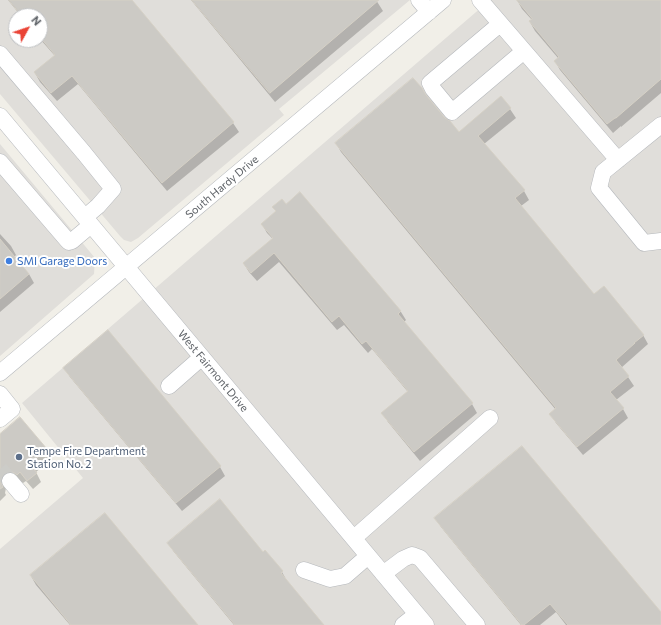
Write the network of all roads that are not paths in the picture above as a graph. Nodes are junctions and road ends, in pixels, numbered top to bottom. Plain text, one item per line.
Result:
1 (443, 0) edge
2 (480, 0) edge
3 (424, 6) edge
4 (500, 24) junction
5 (524, 51) junction
6 (0, 54) edge
7 (0, 116) edge
8 (661, 126) edge
9 (618, 160) junction
10 (0, 162) edge
11 (88, 221) junction
12 (661, 241) edge
13 (126, 267) junction
14 (202, 357) junction
15 (0, 373) edge
16 (169, 386) dead end
17 (0, 394) edge
18 (490, 418) dead end
19 (0, 419) edge
20 (10, 481) tunnel mouth
21 (20, 494) dead end
22 (354, 538) junction
23 (368, 556) junction
24 (304, 570) dead end
25 (383, 574) junction
26 (421, 619) edge
27 (403, 625) edge
28 (477, 625) edge

1 - 3 street, South Hardy Drive
2 - 4 street
3 - 13 street, South Hardy Drive
4 - 5 street
4 - 5 street
5 - 9 street
6 - 11 street
7 - 11 street, West Fairmont Drive
8 - 9 street
9 - 12 street
10 - 11 street
11 - 13 street, West Fairmont Drive
13 - 14 street, West Fairmont Drive
13 - 15 street, South Hardy Drive
14 - 16 street
14 - 22 street, West Fairmont Drive
17 - 19 street
18 - 22 street
20 - 21 street
22 - 23 street, West Fairmont Drive
23 - 24 street
23 - 25 street, West Fairmont Drive
25 - 26 street, West Fairmont Drive
25 - 28 street
26 - 27 street

